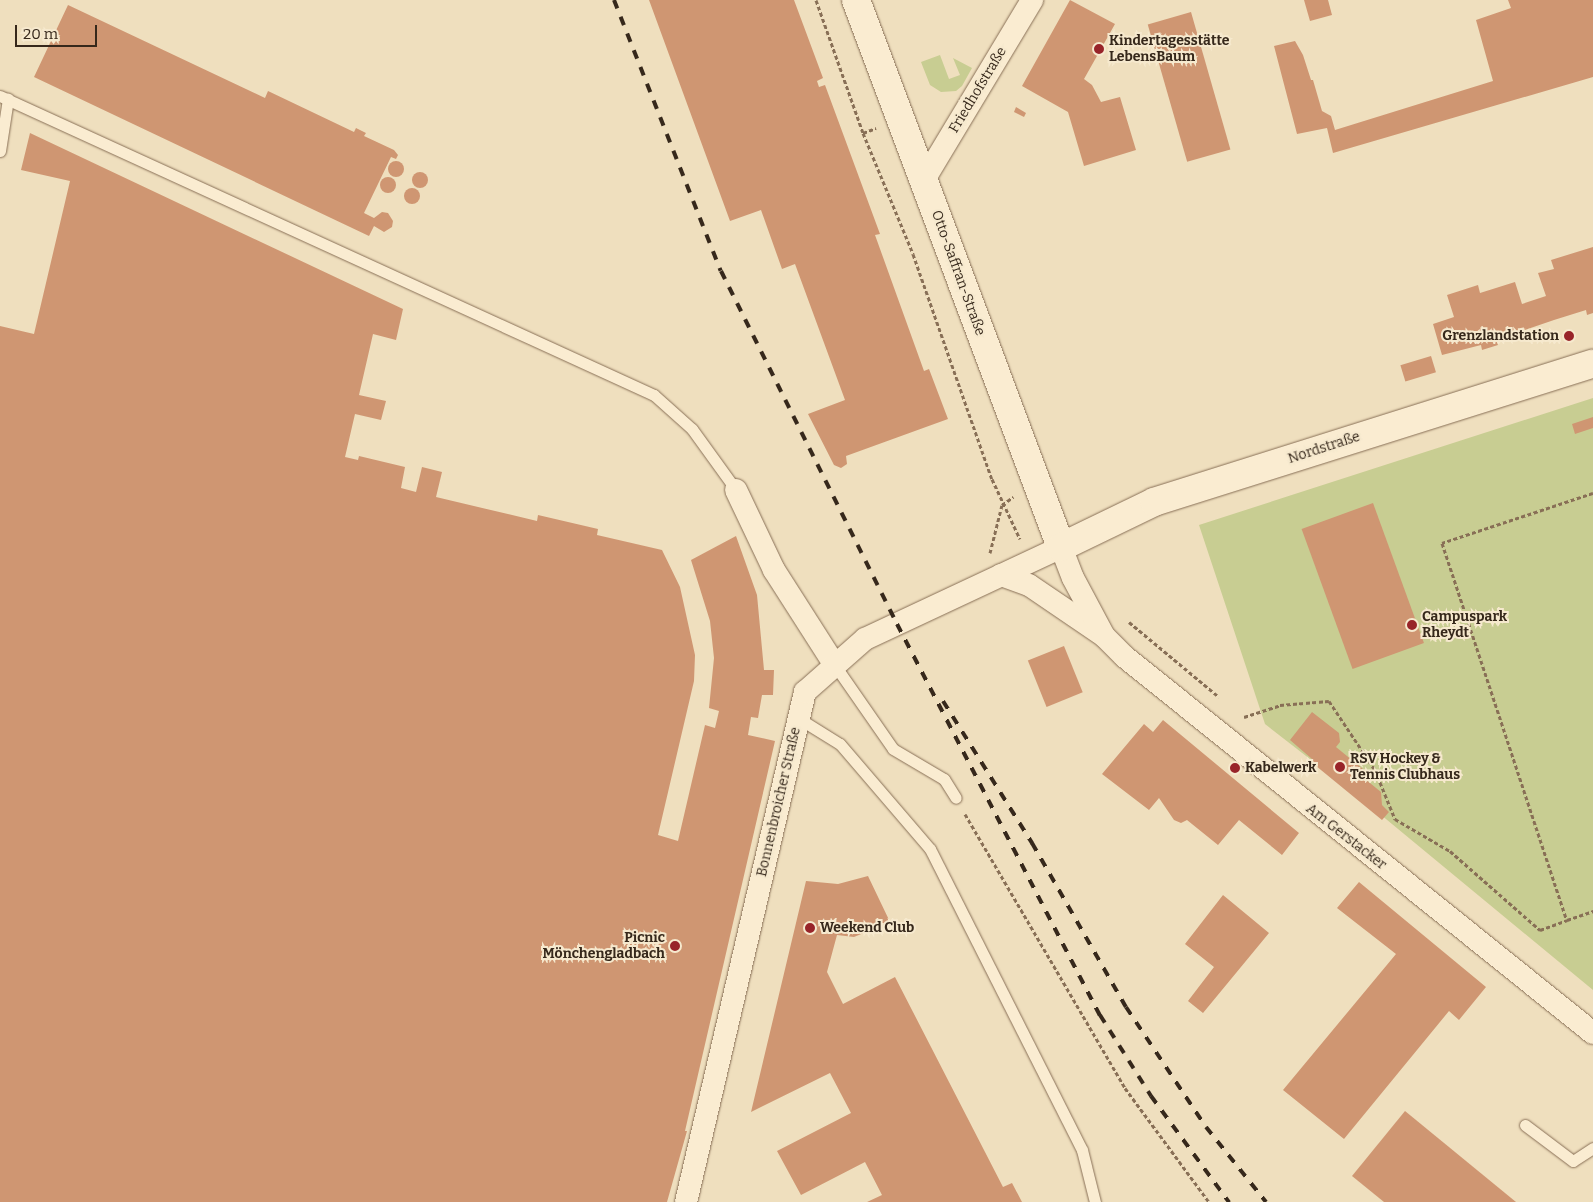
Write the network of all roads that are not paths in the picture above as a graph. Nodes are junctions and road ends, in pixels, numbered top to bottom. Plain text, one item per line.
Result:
1 (856, 0) edge
2 (1032, 0) edge
3 (4, 98) edge
4 (0, 152) edge
5 (924, 180) junction
6 (1593, 364) edge
7 (736, 490) joint
8 (1061, 547) junction
9 (991, 579) junction
10 (1104, 636) junction
11 (834, 664) junction
12 (798, 718) junction
13 (956, 798) road end
14 (1593, 1033) edge
15 (1526, 1125) dead end
16 (1593, 1148) edge
17 (686, 1202) edge
18 (1095, 1202) edge

1 - 5 main road, Otto-Saffran-Straße
2 - 5 street, Friedhofstraße
3 - 4 lane
3 - 7 lane
5 - 8 main road, Otto-Saffran-Straße
6 - 8 main road, Nordstraße
7 - 11 street
8 - 9 street, Bonnenbroicher Straße
8 - 10 street, Am Gerstacker
9 - 10 street, Am Gerstacker
9 - 11 street, Bonnenbroicher Straße
10 - 14 street, Am Gerstacker
11 - 12 street, Bonnenbroicher Straße
11 - 13 lane
12 - 17 street, Bonnenbroicher Straße
12 - 18 lane
15 - 16 lane

